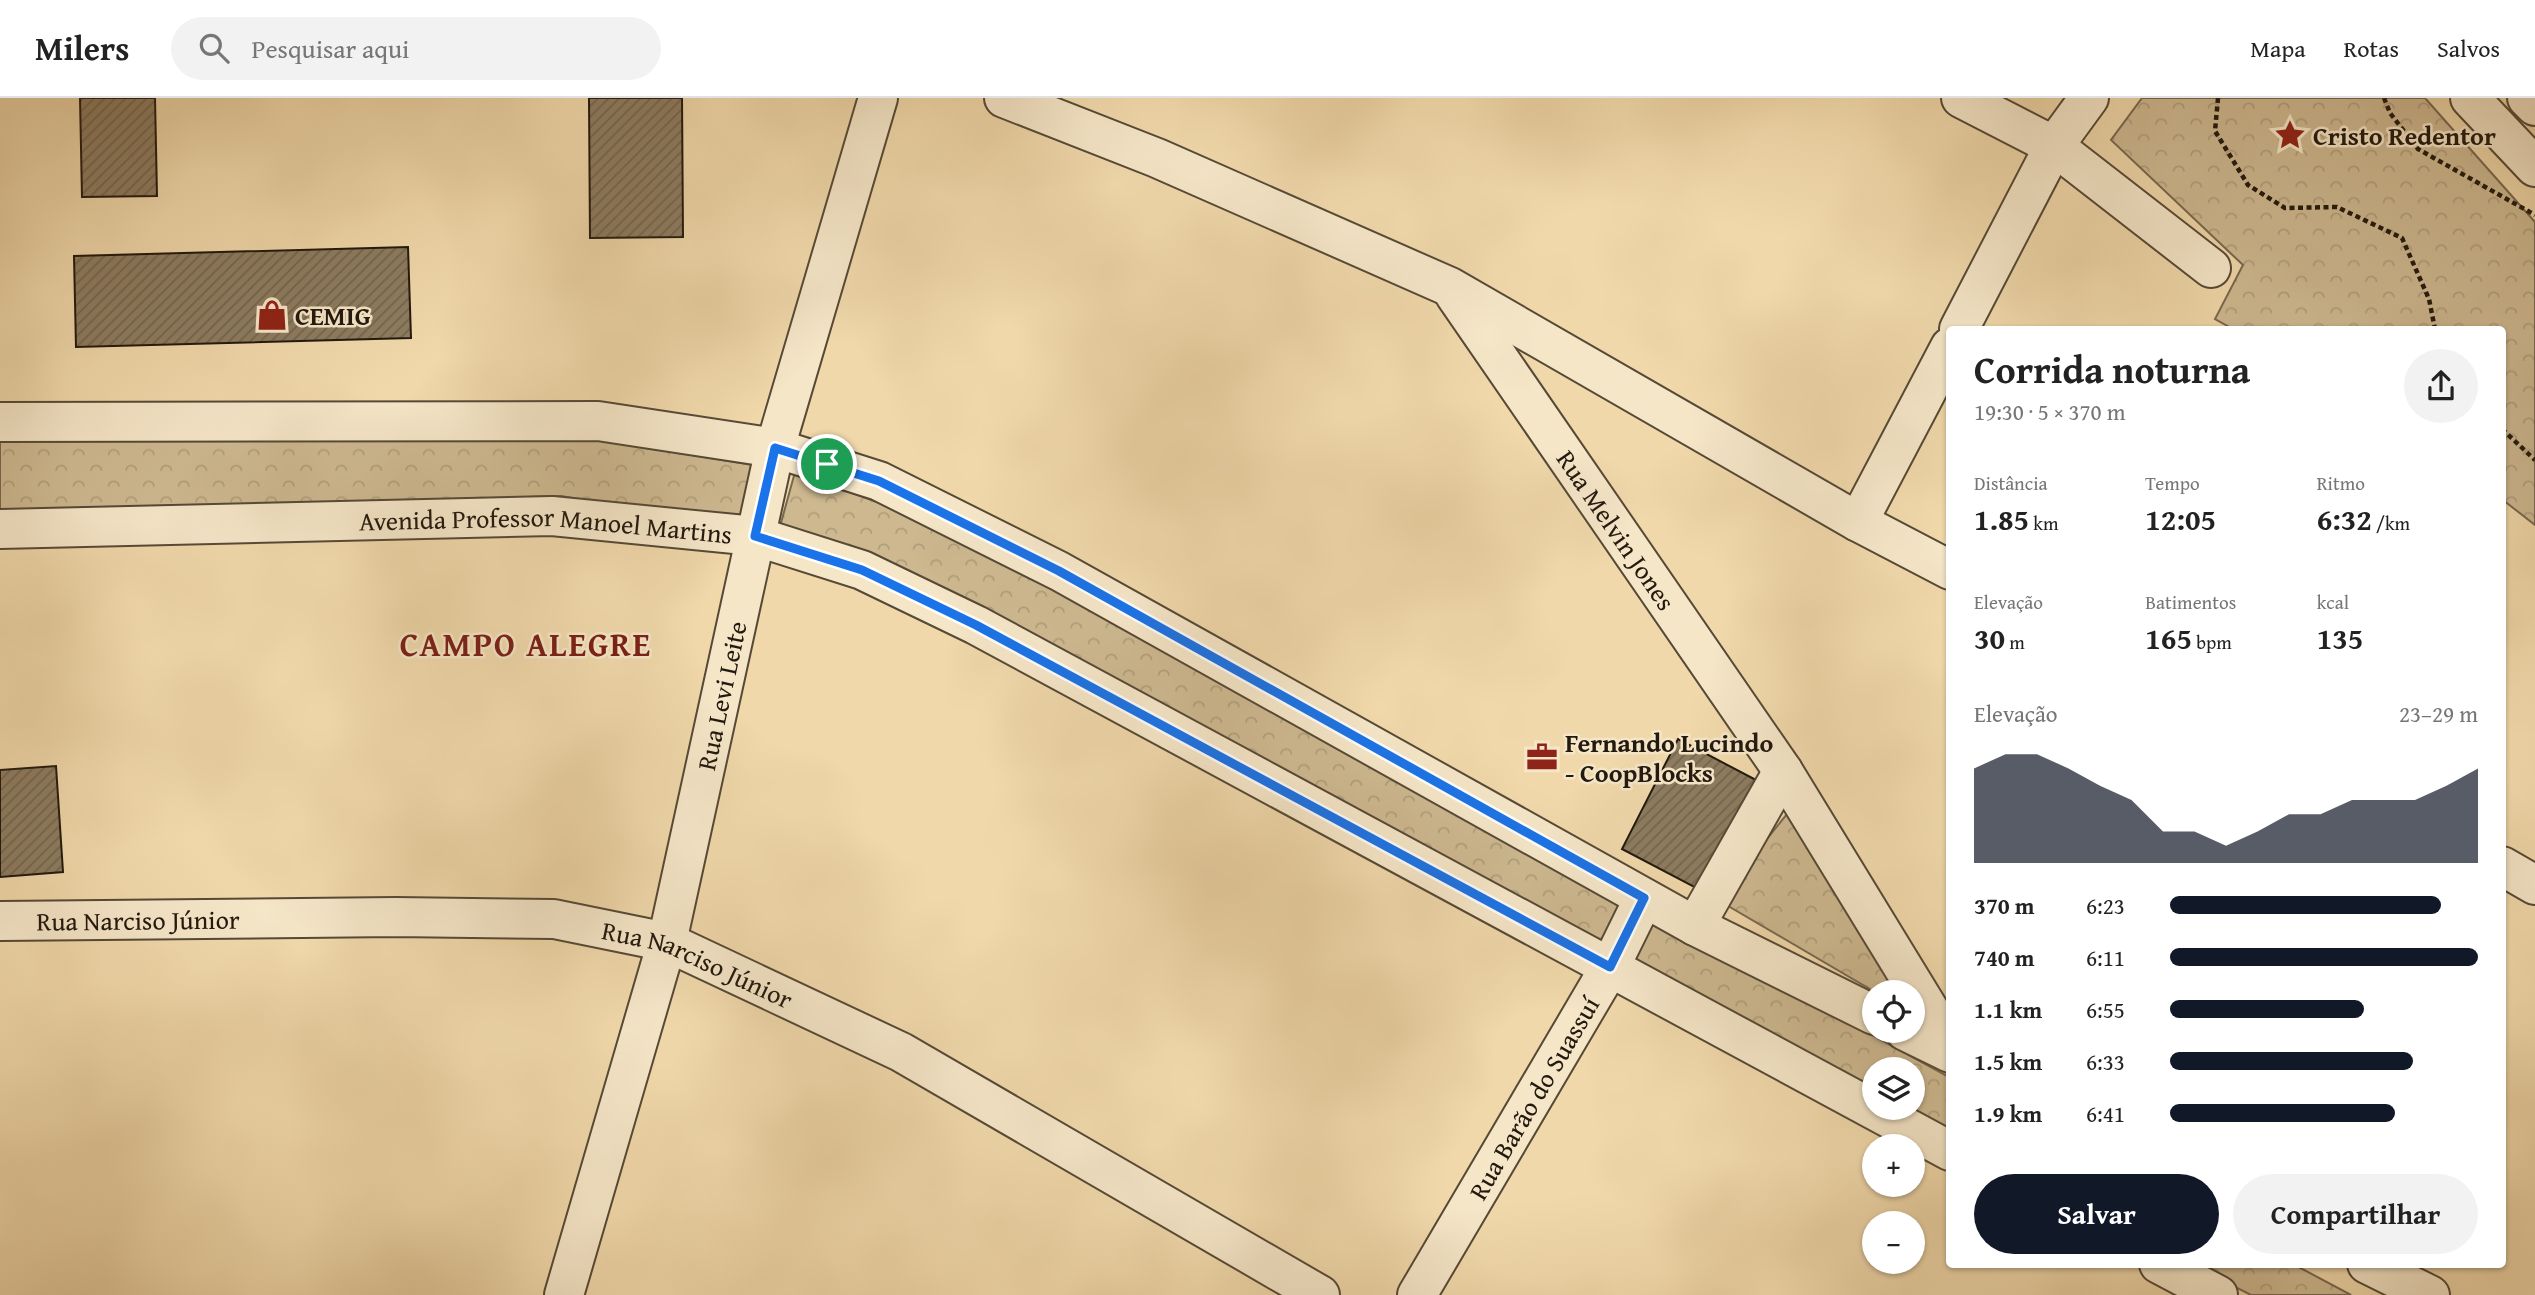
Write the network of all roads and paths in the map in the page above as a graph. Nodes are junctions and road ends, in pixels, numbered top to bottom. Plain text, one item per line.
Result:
1 (878, 98) edge
2 (1004, 98) edge
3 (1961, 98) edge
4 (2089, 98) edge
5 (2218, 98) edge
6 (2384, 98) edge
7 (2470, 98) edge
8 (2527, 98) edge
9 (2535, 106) edge
10 (2054, 146) junction
11 (2535, 167) edge
12 (2535, 215) edge
13 (2211, 268) dead end
14 (1450, 287) junction
15 (1961, 326) edge
16 (2434, 326) edge
17 (1946, 355) edge
18 (0, 422) edge
19 (2506, 433) edge
20 (775, 448) junction
21 (2535, 460) edge
22 (1858, 522) junction
23 (0, 528) edge
24 (755, 536) junction
25 (1946, 568) edge
26 (1783, 771) junction
27 (2506, 868) edge
28 (2535, 885) edge
29 (1644, 898) junction
30 (0, 921) edge
31 (1695, 926) junction
32 (667, 942) junction
33 (1610, 967) junction
34 (1862, 1010) edge
35 (1946, 1038) edge
36 (1925, 1041) edge
37 (1946, 1051) edge
38 (1946, 1149) edge
39 (2167, 1268) edge
40 (2376, 1268) edge
41 (564, 1295) edge
42 (1320, 1295) edge
43 (1417, 1295) edge
44 (2218, 1295) edge
45 (2430, 1295) edge

1 - 20 street, Rua Levi Leite
2 - 14 street
3 - 10 street
4 - 10 street
5 - 16 path
6 - 12 path
7 - 11 street
8 - 9 street
10 - 13 street
10 - 15 street
14 - 22 street
14 - 26 street, Rua Melvin Jones
17 - 22 street
18 - 20 street
19 - 21 path
20 - 24 street, Rua Levi Leite
20 - 29 street
22 - 25 street
23 - 24 street, Avenida Professor Manoel Martins
24 - 32 street, Rua Levi Leite
24 - 33 street, Avenida Professor Manoel Martins
26 - 31 street
26 - 35 street, Rua Melvin Jones
27 - 28 street
29 - 31 street
29 - 33 street, Rua Barão do Suassuí
30 - 32 street, Rua Narciso Júnior
31 - 34 street
32 - 41 street, Rua Levi Leite
32 - 42 street, Rua Narciso Júnior
33 - 38 street, Avenida Professor Manoel Martins
33 - 43 street, Rua Barão do Suassuí
36 - 37 street
39 - 44 street
40 - 45 street

